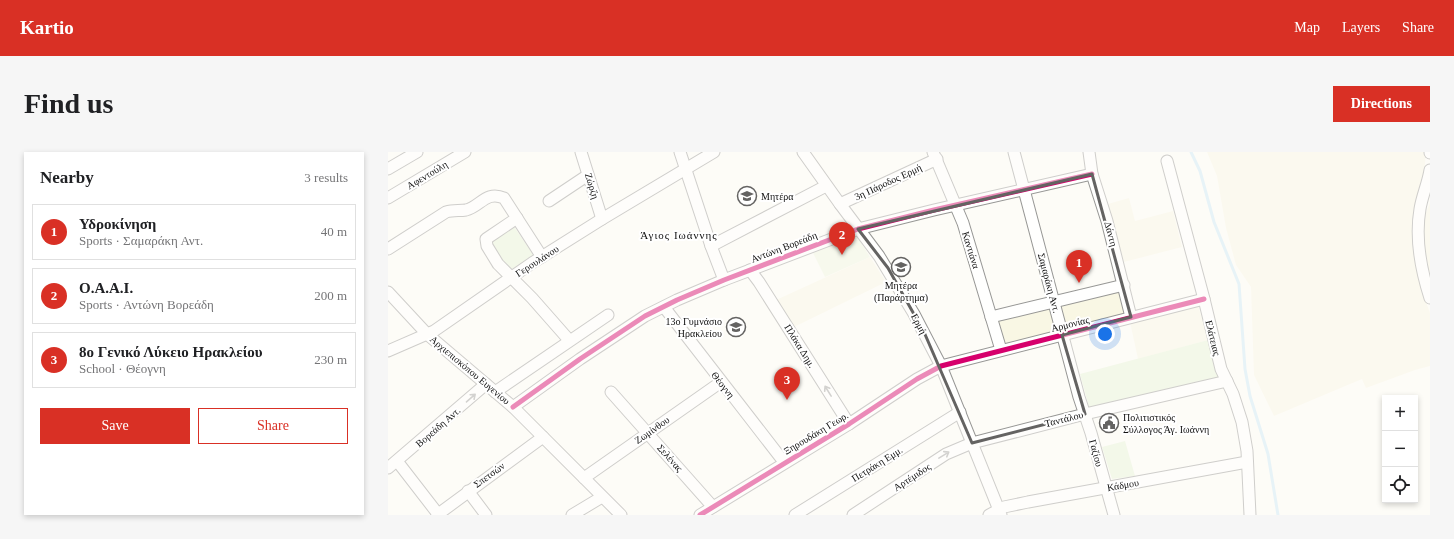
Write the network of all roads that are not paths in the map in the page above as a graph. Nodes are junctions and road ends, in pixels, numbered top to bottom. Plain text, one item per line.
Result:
1 (417, 152) edge
2 (465, 152) edge
3 (581, 152) edge
4 (680, 152) edge
5 (714, 152) edge
6 (803, 152) edge
7 (1014, 152) edge
8 (1089, 152) edge
9 (935, 156) edge
10 (1167, 161) dead end
11 (388, 169) edge
12 (685, 169) junction
13 (1430, 170) edge
14 (1092, 174) junction
15 (588, 175) junction
16 (826, 186) junction
17 (1024, 190) junction
18 (388, 198) edge
19 (1430, 200) edge
20 (549, 201) dead end
21 (840, 204) junction
22 (956, 205) junction
23 (517, 218) junction
24 (602, 219) junction
25 (1418, 221) junction
26 (858, 229) junction
27 (711, 246) junction
28 (388, 249) edge
29 (542, 257) junction
30 (750, 270) junction
31 (1427, 275) edge
32 (512, 277) junction
33 (724, 280) junction
34 (1124, 285) junction
35 (390, 296) edge
36 (1430, 298) edge
37 (1204, 299) junction
38 (1054, 302) junction
39 (664, 307) junction
40 (608, 315) dead end
41 (991, 317) junction
42 (1132, 317) junction
43 (427, 334) junction
44 (1062, 335) junction
45 (569, 340) junction
46 (1001, 350) junction
47 (388, 351) edge
48 (941, 366) junction
49 (1227, 381) junction
50 (721, 382) junction
51 (486, 384) junction
52 (495, 392) junction
53 (611, 392) dead end
54 (513, 407) junction
55 (960, 412) junction
56 (1085, 414) junction
57 (849, 424) junction
58 (647, 433) junction
59 (543, 437) junction
60 (972, 442) junction
61 (784, 462) junction
62 (1247, 462) junction
63 (393, 465) edge
64 (584, 478) junction
65 (1106, 488) junction
66 (468, 491) junction
67 (602, 497) junction
68 (713, 507) junction
69 (1000, 512) edge
70 (437, 515) edge
71 (486, 515) edge
72 (572, 515) edge
73 (621, 515) edge
74 (700, 515) edge
75 (795, 515) edge
76 (853, 515) edge
77 (989, 515) edge
78 (1114, 515) edge
79 (1250, 515) edge

1 - 11 street
2 - 18 street, Αφεντούλη
3 - 15 street, Ζώρζη
4 - 12 street
5 - 12 street, Γερουλάνου
6 - 16 street, Ερμή
7 - 17 street, Σαμαράκη Αντ.
8 - 14 street, Δάντη
9 - 21 street, 3η Πάροδος Ερμή
9 - 22 street, Καντιάνα
10 - 37 street, Ελάτειας
12 - 24 street, Γερουλάνου
12 - 27 street
13 - 25 street
14 - 17 street, Αντώνη Βορεάδη
14 - 34 street, Δάντη
15 - 20 street
15 - 24 street, Ζώρζη
16 - 21 street, Ερμή
16 - 27 street
17 - 22 street, Αντώνη Βορεάδη
17 - 38 street, Σαμαράκη Αντ.
19 - 25 street
21 - 26 street, Ερμή
22 - 26 street, Αντώνη Βορεάδη
22 - 41 street, Καντιάνα
23 - 28 street
23 - 29 street
23 - 32 street
24 - 29 street, Γερουλάνου
25 - 31 street
26 - 30 street, Αντώνη Βορεάδη
26 - 48 street, Ερμή
27 - 33 street
29 - 32 street, Γερουλάνου
30 - 33 street, Αντώνη Βορεάδη
57 -> 30 street, Πλάκα Δημ.
31 - 36 street
32 - 43 street, Γερουλάνου
32 - 45 street
33 - 39 street, Αντώνη Βορεάδη
34 - 38 street
34 - 42 street, Δάντη
35 - 43 street, Αρχιεπισκόπου Ευγενίου
37 - 42 street, Αρμονίας
37 - 49 street, Ελάτειας
38 - 41 street
38 - 44 street, Σαμαράκη Αντ.
39 - 50 street, Θέογνη
39 - 54 street, Αντώνη Βορεάδη
40 - 45 street
41 - 46 street, Καντιάνα
42 - 44 street, Αρμονίας
43 - 47 street, Γερουλάνου
43 - 51 street, Αρχιεπισκόπου Ευγενίου
44 - 46 street, Αρμονίας
44 - 56 street, Σαμαράκη Αντ.
45 - 52 street
46 - 48 street, Αρμονίας
48 - 55 street, Ερμή
48 - 57 street, Ξηρουδάκη Γεωρ.
49 - 56 street, Ταντάλου
49 - 62 street, Ελάτειας
50 - 58 street, Ζωμίνθου
50 - 61 street, Θέογνη
51 - 52 street, Αρχιεπισκόπου Ευγενίου
63 -> 51 street, Βορεάδη Αντ.
52 - 54 street, Αρχιεπισκόπου Ευγενίου
53 - 58 street, Σελένας
54 - 59 street, Αρχιεπισκόπου Ευγενίου
55 - 60 street, Ερμή
55 - 75 street, Πετράκη Εμμ.
56 - 60 street, Ταντάλου
56 - 65 street, Γαζίου
57 - 61 street, Ξηρουδάκη Γεωρ.
58 - 64 street, Ζωμίνθου
58 - 68 street, Σελένας
59 - 64 street, Αρχιεπισκόπου Ευγενίου
59 - 66 street, Σπετσών
60 - 69 street, Ερμή
76 -> 60 street, Αρτέμιδος
61 - 68 street, Ξηρουδάκη Γεωρ.
62 - 65 street, Κάδμου
62 - 79 street, Ελάτειας
63 - 70 street
64 - 67 street, Αρχιεπισκόπου Ευγενίου
65 - 69 street, Κάδμου
65 - 78 street, Γαζίου
66 - 70 street, Σπετσών
66 - 71 street
67 - 72 street
67 - 73 street, Αρχιεπισκόπου Ευγενίου
68 - 74 street, Ξηρουδάκη Γεωρ.
69 - 77 street, Κάδμου

